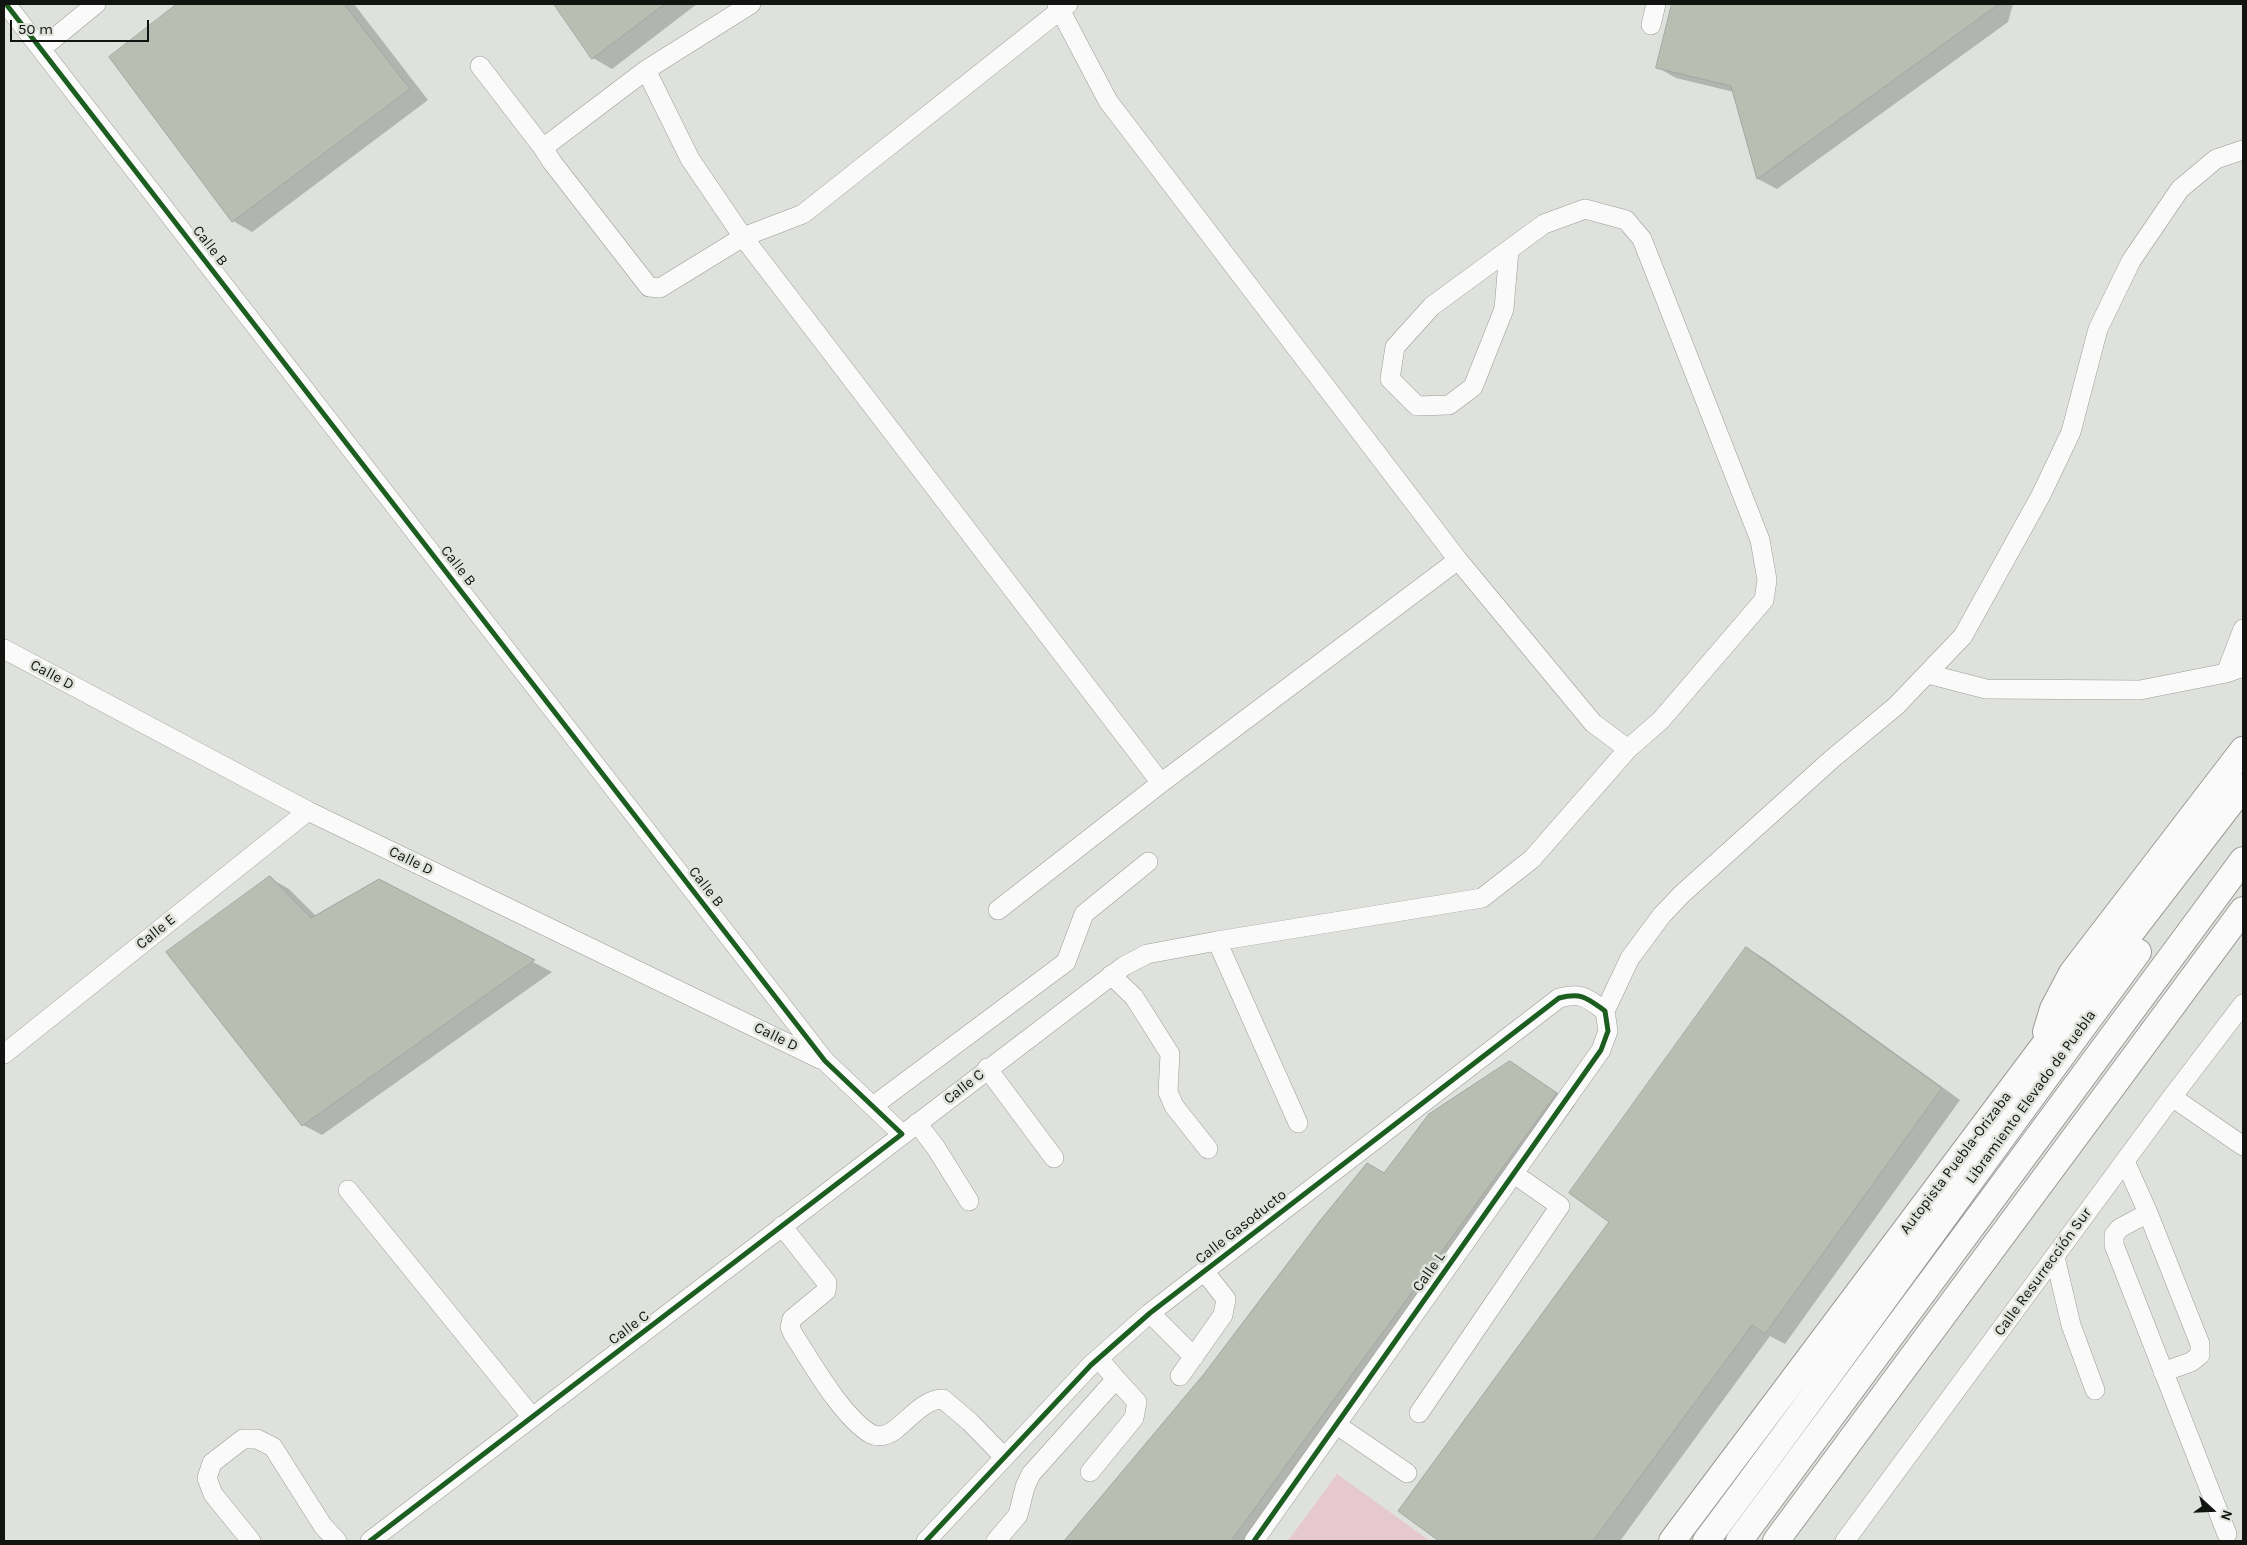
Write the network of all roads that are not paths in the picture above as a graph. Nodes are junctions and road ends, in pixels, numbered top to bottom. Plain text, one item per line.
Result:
1 (6, 4) edge
2 (96, 4) edge
3 (751, 4) edge
4 (1656, 4) edge
5 (1062, 6) edge
6 (1651, 25) dead end
7 (42, 49) junction
8 (480, 66) dead end
9 (646, 70) junction
10 (543, 148) junction
11 (2243, 150) edge
12 (743, 237) junction
13 (1509, 250) junction
14 (1458, 560) junction
15 (2243, 629) edge
16 (4, 649) edge
17 (2234, 670) edge
18 (1928, 674) junction
19 (1628, 749) junction
20 (2243, 750) edge
21 (1161, 783) junction
22 (2243, 787) edge
23 (308, 811) junction
24 (2243, 811) edge
25 (2243, 860) edge
26 (1148, 862) dead end
27 (998, 910) dead end
28 (2243, 910) edge
29 (1217, 941) junction
30 (1111, 975) junction
31 (2243, 1004) edge
32 (1605, 1012) junction
33 (2042, 1048) junction
34 (4, 1054) edge
35 (825, 1061) junction
36 (988, 1068) junction
37 (2172, 1097) junction
38 (873, 1106) junction
39 (1298, 1123) dead end
40 (910, 1128) junction
41 (2243, 1146) edge
42 (1208, 1149) dead end
43 (1054, 1158) dead end
44 (2125, 1161) junction
45 (1514, 1174) junction
46 (348, 1190) dead end
47 (969, 1201) dead end
48 (2148, 1213) junction
49 (782, 1226) junction
50 (2054, 1257) junction
51 (1204, 1271) junction
52 (1150, 1313) junction
53 (1194, 1357) junction
54 (1099, 1359) junction
55 (2163, 1372) junction
56 (1180, 1376) dead end
57 (1116, 1379) junction
58 (2095, 1390) dead end
59 (1419, 1414) dead end
60 (532, 1417) junction
61 (1337, 1425) junction
62 (1004, 1457) junction
63 (1090, 1472) dead end
64 (1407, 1473) dead end
65 (2227, 1534) dead end
66 (380, 1538) edge
67 (251, 1541) edge
68 (337, 1541) edge
69 (926, 1541) edge
70 (996, 1541) edge
71 (1254, 1541) edge
72 (1672, 1541) edge
73 (1706, 1541) edge
74 (1740, 1541) edge
75 (1776, 1541) edge
76 (1845, 1541) edge

1 - 7 street, Calle B
2 - 7 street
3 - 9 street
4 - 6 street
5 - 12 street
5 - 14 street
7 - 35 street, Calle B
8 - 10 street
9 - 10 street
9 - 12 street
10 - 12 street
11 - 18 street
12 - 21 street
13 - 13 street, Calle C
13 - 19 street, Calle C
14 - 19 street
14 - 21 street
15 - 17 street
16 - 23 street, Calle D
17 - 18 street
18 - 32 street
19 - 29 street, Calle C
20 - 33 highway
21 - 27 street
22 - 33 highway, Autopista Puebla-Orizaba
23 - 34 street, Calle E
23 - 35 street, Calle D
24 - 73 highway, Libramiento Elevado de Puebla
25 - 74 highway, Libramiento Elevado de Puebla
26 - 38 street
28 - 75 highway
29 - 30 street, Calle C
29 - 39 street
30 - 36 street, Calle C
30 - 42 street
31 - 37 street, Calle Resurrección Sur
32 - 45 street, Calle L
32 - 51 street, Calle Gasoducto
33 - 72 highway, Autopista Puebla-Orizaba
35 - 38 street, Calle B
36 - 40 street, Calle C
36 - 43 street
37 - 41 street
37 - 44 street, Calle Resurrección Sur
38 - 40 street, Calle B
40 - 47 street, Calle B
40 - 49 street, Calle C
44 - 48 street
44 - 50 street, Calle Resurrección Sur
45 - 59 street
45 - 61 street, Calle L
46 - 60 street
48 - 55 street
48 - 55 street
49 - 60 street, Calle C
49 - 62 street
50 - 58 street
50 - 76 street, Calle Resurrección Sur
51 - 52 street, Calle Gasoducto
51 - 53 street
52 - 53 street
52 - 54 street, Calle Gasoducto
53 - 56 street
54 - 57 street
54 - 62 street, Calle Gasoducto
55 - 65 street
57 - 63 street
57 - 70 street
60 - 66 street, Calle C
61 - 64 street
61 - 71 street, Calle L
62 - 69 street, Calle Gasoducto
67 - 68 street

